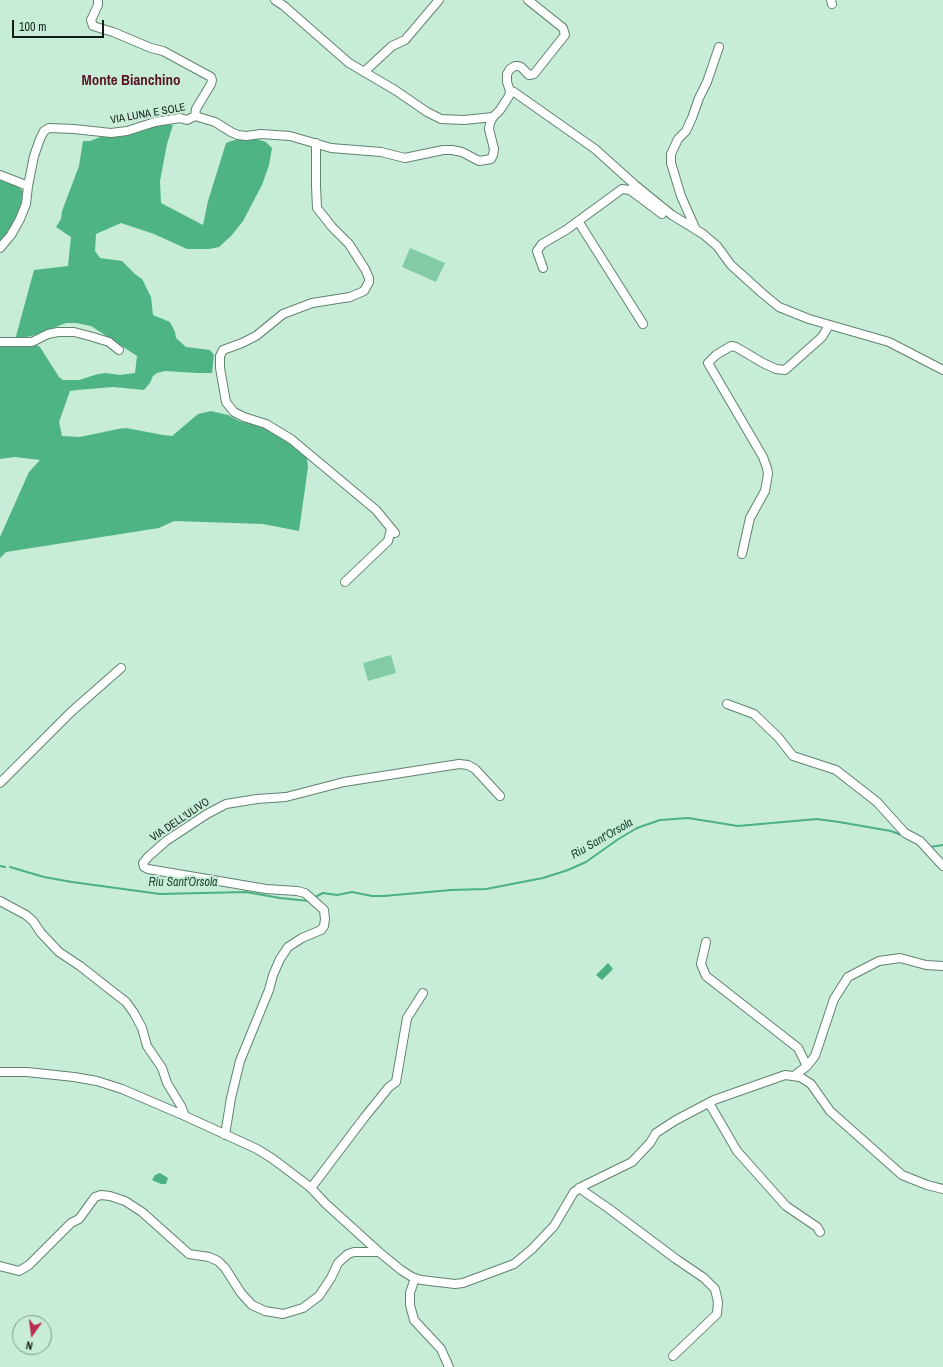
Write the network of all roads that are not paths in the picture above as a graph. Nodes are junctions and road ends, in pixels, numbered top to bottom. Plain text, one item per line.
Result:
1 (98, 0) edge
2 (275, 0) edge
3 (439, 0) edge
4 (528, 0) edge
5 (719, 47) dead end
6 (364, 72) junction
7 (510, 92) junction
8 (195, 116) junction
9 (493, 117) junction
10 (316, 144) junction
11 (0, 175) edge
12 (28, 186) junction
13 (578, 221) junction
14 (700, 232) junction
15 (0, 248) edge
16 (543, 268) dead end
17 (643, 324) dead end
18 (829, 325) junction
19 (0, 342) edge
20 (119, 350) dead end
21 (943, 370) edge
22 (742, 554) dead end
23 (344, 582) dead end
24 (121, 668) dead end
25 (727, 704) dead end
26 (0, 783) edge
27 (500, 796) dead end
28 (943, 866) edge
29 (0, 901) edge
30 (706, 942) dead end
31 (943, 966) edge
32 (423, 993) dead end
33 (807, 1066) junction
34 (0, 1072) edge
35 (794, 1076) junction
36 (709, 1103) junction
37 (185, 1116) junction
38 (225, 1135) junction
39 (311, 1188) junction
40 (579, 1188) junction
41 (943, 1189) edge
42 (820, 1232) dead end
43 (379, 1252) junction
44 (0, 1266) edge
45 (415, 1278) junction
46 (673, 1356) dead end
47 (449, 1367) edge

1 - 8 street
2 - 6 street
3 - 6 street
4 - 7 street
5 - 14 street
6 - 9 street
7 - 9 street
7 - 14 street
8 - 10 street
8 - 12 street, VIA LUNA E SOLE
9 - 10 street
10 - 23 street
11 - 12 street
12 - 15 street, VIA LUNA E SOLE
13 - 14 street
13 - 16 street
13 - 17 street
14 - 18 street
18 - 21 street
18 - 22 street
19 - 20 street
24 - 26 street
25 - 28 street
27 - 38 street, VIA DELL'ULIVO
29 - 37 street
30 - 33 street
31 - 33 street
32 - 39 street
33 - 35 street
34 - 37 street
35 - 36 street
35 - 41 street
36 - 40 street
36 - 42 street
37 - 38 street
38 - 39 street
39 - 43 street
40 - 45 street
40 - 46 street
43 - 44 street
43 - 45 street
45 - 47 street

